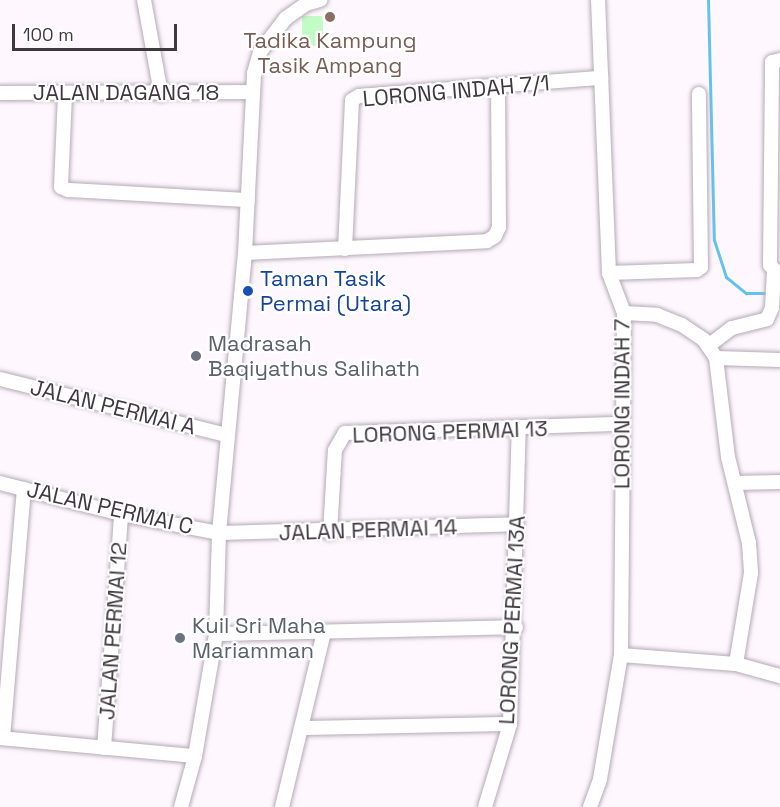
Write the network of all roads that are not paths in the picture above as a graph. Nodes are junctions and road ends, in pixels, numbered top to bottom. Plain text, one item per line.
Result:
1 (144, 0) edge
2 (320, 0) edge
3 (598, 0) edge
4 (780, 60) edge
5 (601, 78) junction
6 (498, 87) junction
7 (0, 93) edge
8 (251, 93) junction
9 (161, 94) junction
10 (699, 94) dead end
11 (65, 95) junction
12 (776, 158) edge
13 (248, 200) junction
14 (345, 249) junction
15 (245, 253) junction
16 (609, 273) junction
17 (775, 285) edge
18 (624, 313) junction
19 (712, 352) junction
20 (780, 360) edge
21 (0, 379) edge
22 (621, 424) junction
23 (519, 429) junction
24 (226, 435) junction
25 (780, 482) edge
26 (0, 483) edge
27 (735, 483) junction
28 (24, 489) junction
29 (121, 514) junction
30 (517, 525) junction
31 (219, 533) junction
32 (330, 533) junction
33 (516, 627) junction
34 (324, 632) junction
35 (216, 634) junction
36 (621, 655) junction
37 (736, 664) junction
38 (780, 676) edge
39 (510, 723) junction
40 (301, 728) junction
41 (2, 738) edge
42 (104, 748) junction
43 (195, 756) junction
44 (182, 807) edge
45 (282, 807) edge
46 (485, 807) edge
47 (590, 807) edge

1 - 9 street
2 - 8 street
3 - 5 street, LORONG INDAH 7
4 - 12 street
5 - 6 street, LORONG INDAH 7/1
5 - 16 street, LORONG INDAH 7
6 - 14 street, LORONG INDAH 7/1
6 - 14 street
7 - 11 street, JALAN DAGANG 18
8 - 9 street, JALAN DAGANG 18
8 - 13 street
9 - 11 street, JALAN DAGANG 18
10 - 16 street
11 - 13 street
12 - 17 street
13 - 15 street
14 - 15 street
15 - 24 street
16 - 18 street, LORONG INDAH 7
17 - 19 street
18 - 19 street
18 - 22 street, LORONG INDAH 7
19 - 20 street
19 - 27 street
21 - 24 street, JALAN PERMAI A
22 - 23 street, LORONG PERMAI 13
22 - 36 street, LORONG INDAH 7
23 - 30 street, LORONG PERMAI 13A
23 - 32 street, LORONG PERMAI 13
24 - 31 street
25 - 27 street
26 - 28 street, JALAN PERMAI C
27 - 37 street
28 - 29 street, JALAN PERMAI C
28 - 41 street
29 - 31 street, JALAN PERMAI C
29 - 42 street, JALAN PERMAI 12
30 - 32 street, JALAN PERMAI 14
30 - 33 street, LORONG PERMAI 13A
31 - 32 street, JALAN PERMAI 14
31 - 35 street
33 - 34 street
33 - 39 street, LORONG PERMAI 13A
34 - 35 street
34 - 40 street
35 - 43 street
36 - 37 street
36 - 47 street, LORONG INDAH 7
37 - 38 street
39 - 40 street
39 - 46 street, LORONG PERMAI 13A
40 - 45 street
41 - 42 street
42 - 43 street
43 - 44 street

